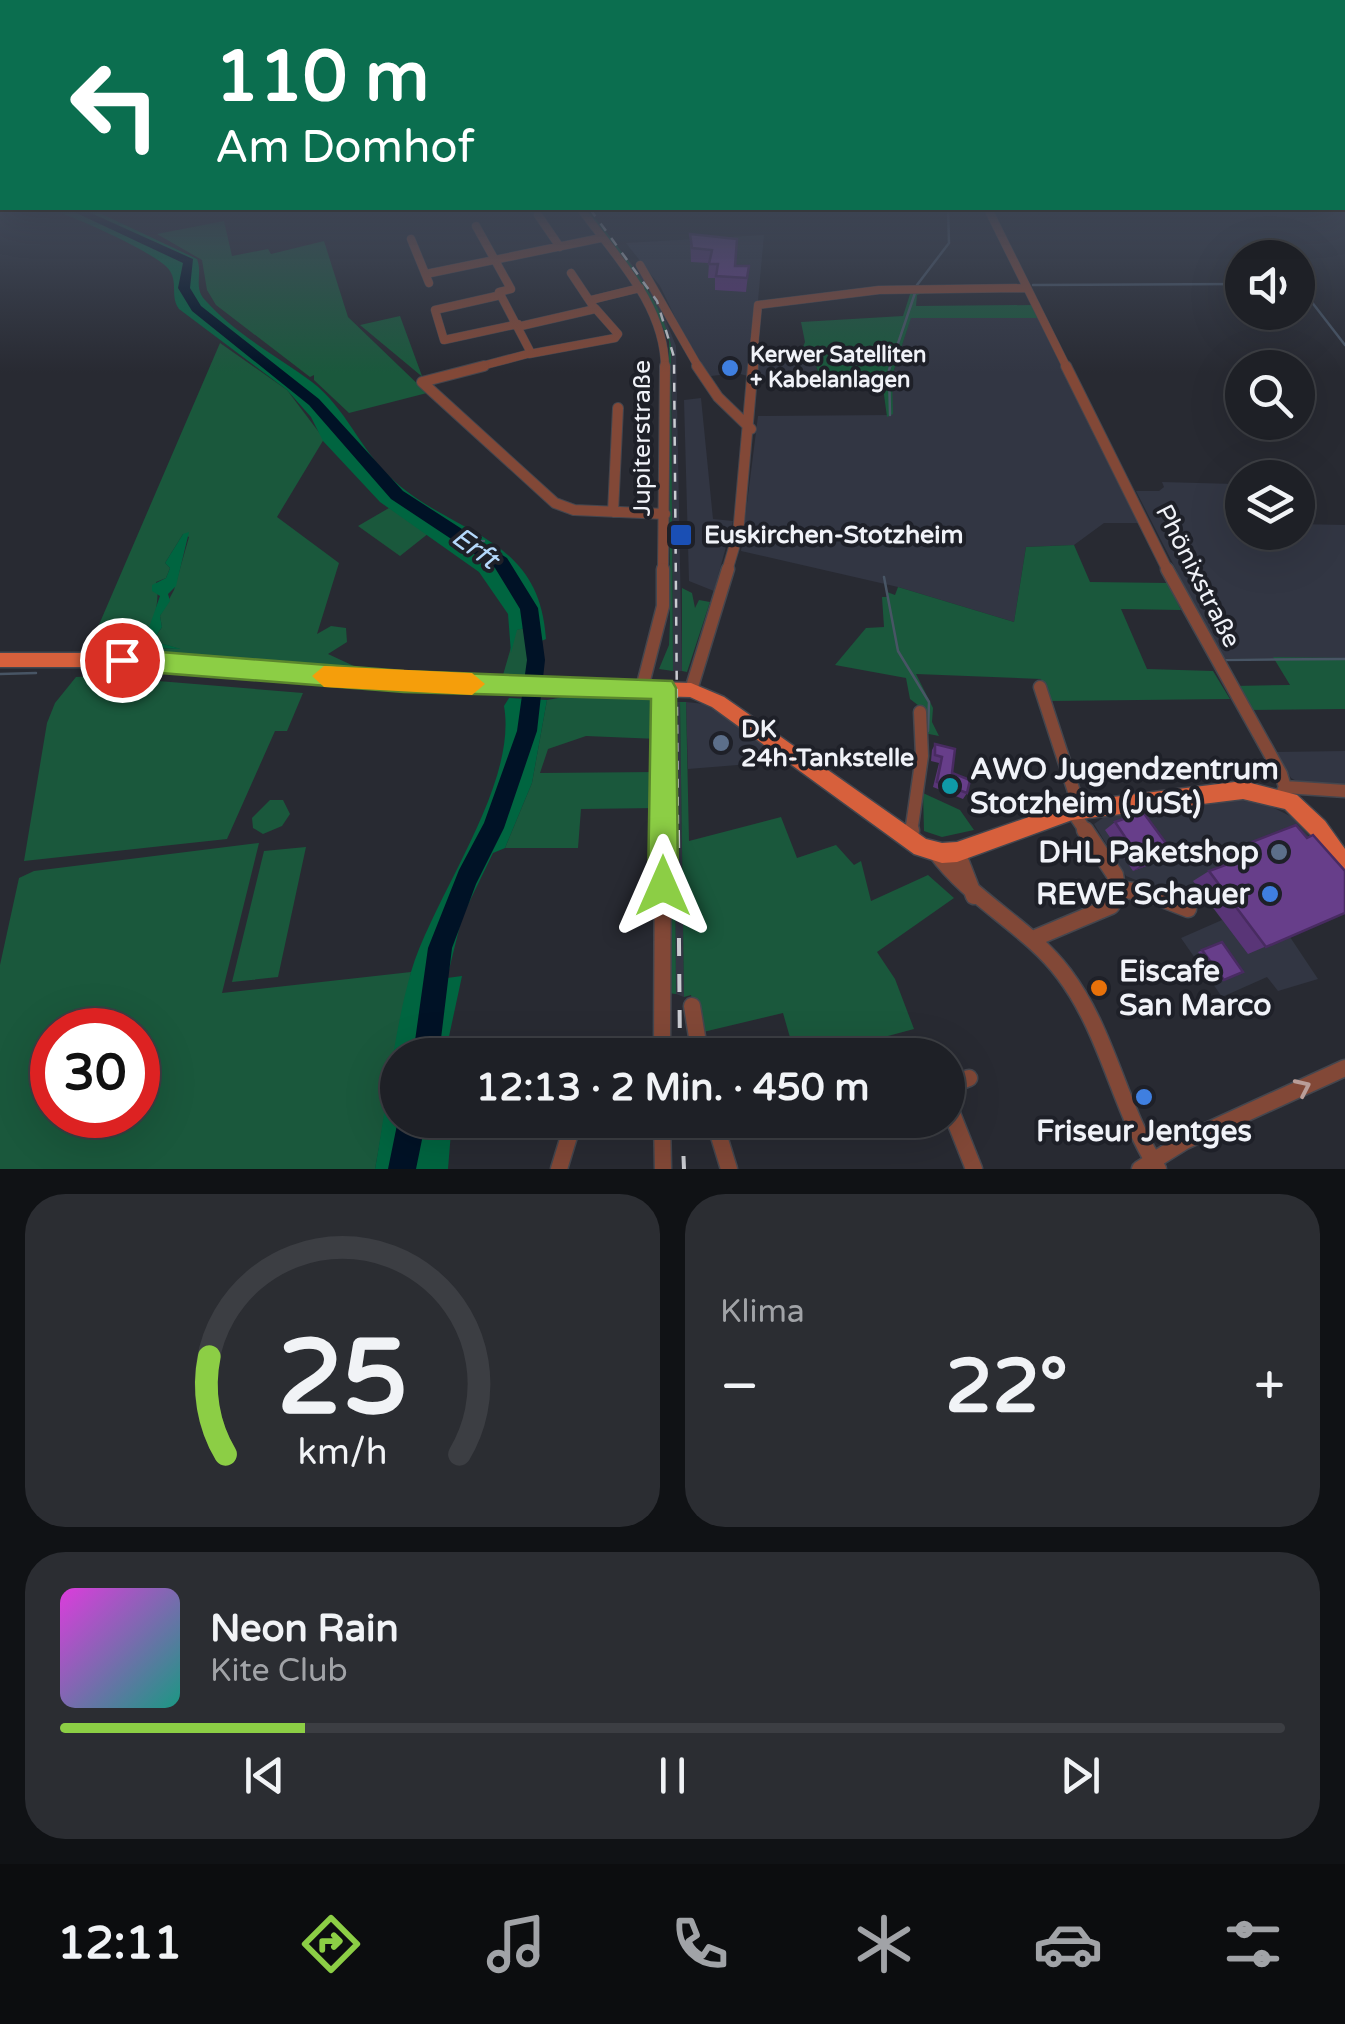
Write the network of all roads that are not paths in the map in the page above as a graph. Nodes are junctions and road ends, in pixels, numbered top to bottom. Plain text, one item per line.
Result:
1 (422, 264) edge
2 (481, 264) edge
3 (496, 264) edge
4 (621, 264) edge
5 (1015, 264) edge
6 (640, 265) dead end
7 (571, 274) dead end
8 (640, 288) junction
9 (1027, 288) junction
10 (501, 295) junction
11 (593, 304) junction
12 (519, 325) junction
13 (530, 354) junction
14 (618, 408) dead end
15 (750, 429) junction
16 (614, 512) junction
17 (664, 514) junction
18 (0, 660) edge
19 (1040, 687) dead end
20 (642, 688) junction
21 (664, 688) junction
22 (691, 690) junction
23 (920, 712) dead end
24 (1345, 791) edge
25 (1283, 792) junction
26 (1076, 811) junction
27 (910, 838) junction
28 (947, 852) junction
29 (1345, 865) edge
30 (1119, 890) junction
31 (1188, 909) dead end
32 (1034, 938) junction
33 (692, 1006) dead end
34 (662, 1038) edge
35 (697, 1038) edge
36 (1345, 1068) edge
37 (969, 1078) dead end
38 (965, 1080) edge
39 (569, 1138) edge
40 (663, 1138) edge
41 (719, 1138) edge
42 (962, 1138) edge
43 (1150, 1166) edge
44 (560, 1169) edge
45 (664, 1169) edge
46 (728, 1169) edge
47 (974, 1169) edge

1 - 2 street
3 - 10 street
4 - 8 street, Jupiterstraße
5 - 9 street, Phönixstraße
6 - 15 street
7 - 11 street
8 - 11 street
8 - 17 street, Jupiterstraße
9 - 15 street
9 - 25 street, Phönixstraße
10 - 12 street
10 - 12 street
11 - 12 street
11 - 13 street
12 - 13 street
13 - 16 street
14 - 16 street
15 - 22 street
16 - 17 street
17 - 20 street, Jupiterstraße
18 - 20 main road
19 - 26 street
20 - 21 main road
21 - 22 main road
21 - 34 street
22 - 27 main road
23 - 27 street
24 - 25 street
25 - 26 main road
25 - 29 main road, Phönixstraße
26 - 28 main road
26 - 30 street
27 - 28 main road
28 - 32 street
30 - 31 street
30 - 32 street
32 - 43 street
33 - 35 street
43 -> 36 street
37 - 38 street
39 - 44 street
40 - 45 street
41 - 46 street
42 - 47 street

